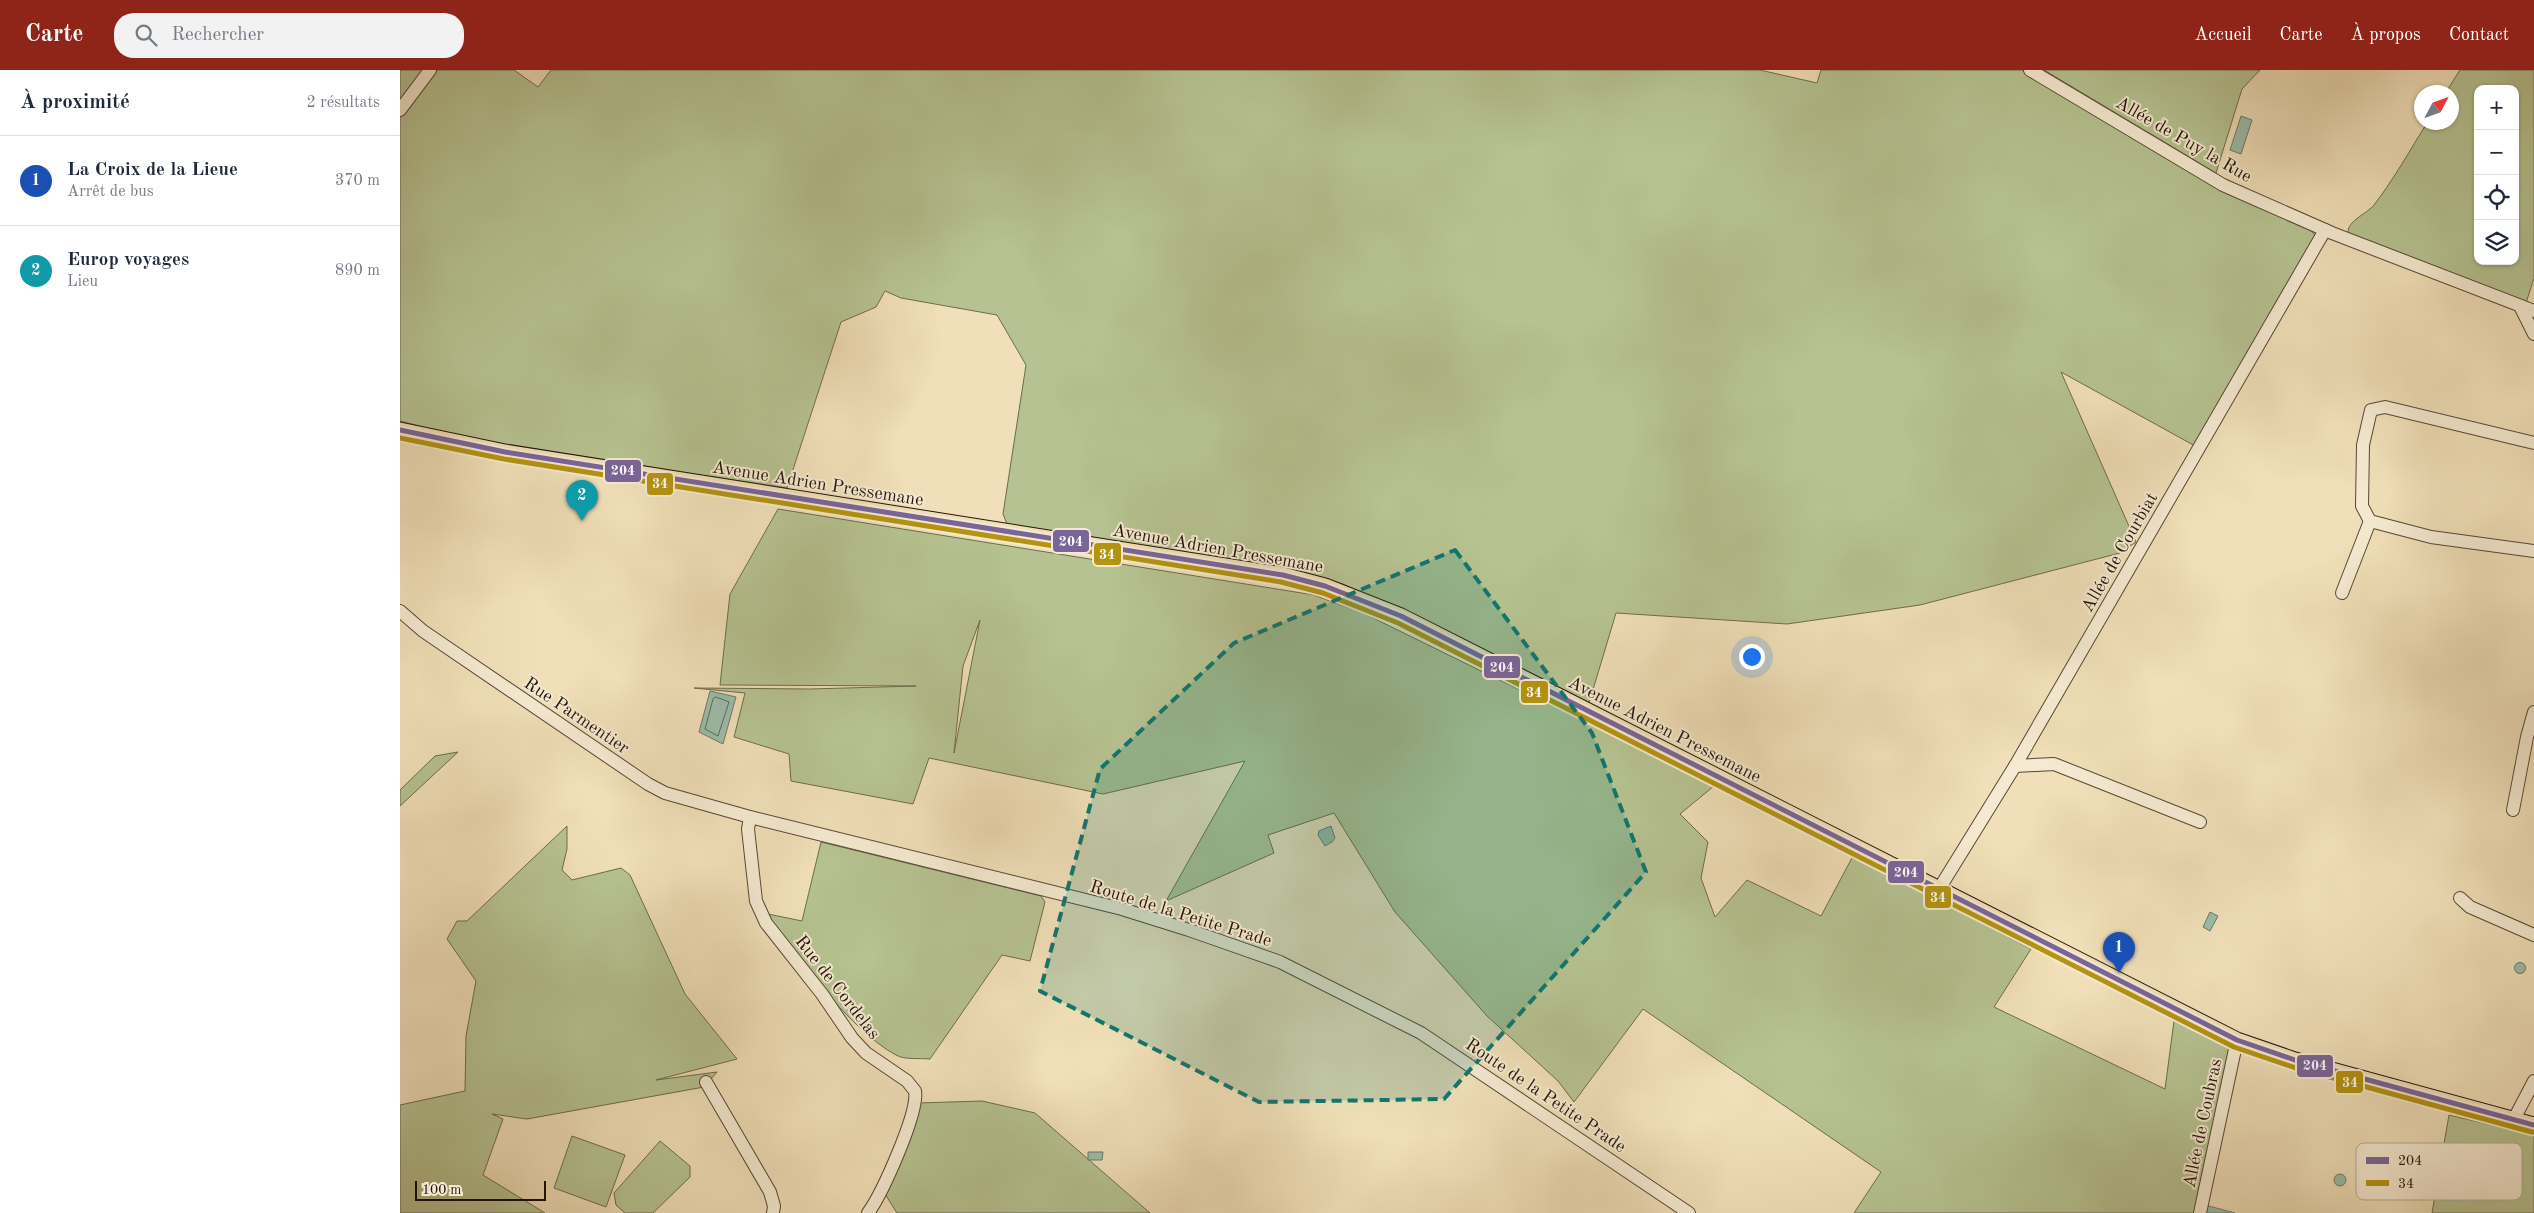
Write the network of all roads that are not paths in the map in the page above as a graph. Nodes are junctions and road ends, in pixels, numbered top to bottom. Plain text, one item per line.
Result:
1 (430, 70) edge
2 (2030, 70) edge
3 (400, 110) edge
4 (2325, 230) junction
5 (2520, 306) junction
6 (2534, 311) edge
7 (2534, 334) edge
8 (400, 430) edge
9 (2534, 443) edge
10 (2370, 521) junction
11 (2534, 551) edge
12 (2342, 592) dead end
13 (400, 610) edge
14 (2534, 712) edge
15 (2014, 766) junction
16 (2513, 810) dead end
17 (750, 817) junction
18 (2200, 822) dead end
19 (1939, 889) junction
20 (2460, 898) dead end
21 (2534, 935) edge
22 (2238, 1040) junction
23 (2534, 1081) edge
24 (706, 1082) dead end
25 (2514, 1119) junction
26 (2534, 1125) edge
27 (774, 1213) edge
28 (868, 1213) edge
29 (1689, 1213) edge
30 (2200, 1213) edge

1 - 3 street
2 - 4 street, Allée de Puy la Rue
4 - 5 street, Allée de Puy la Rue
4 - 15 street, Allée de Courbiat
5 - 6 street, Allée de Puy la Rue
5 - 7 street
8 - 19 main road, Avenue Adrien Pressemane
9 - 10 street
10 - 11 street
10 - 12 street
13 - 17 street, Rue Parmentier
14 - 16 street
15 - 18 street
15 - 19 street, Allée de Courbiat
17 - 28 street, Rue de Cordelas
17 - 29 street, Route de la Petite Prade
19 - 22 main road, Avenue Adrien Pressemane
20 - 21 street
22 - 25 main road, Avenue Adrien Pressemane
22 - 30 street, Allée de Coubras
23 - 25 street
24 - 27 street
25 - 26 main road, Avenue Adrien Pressemane

